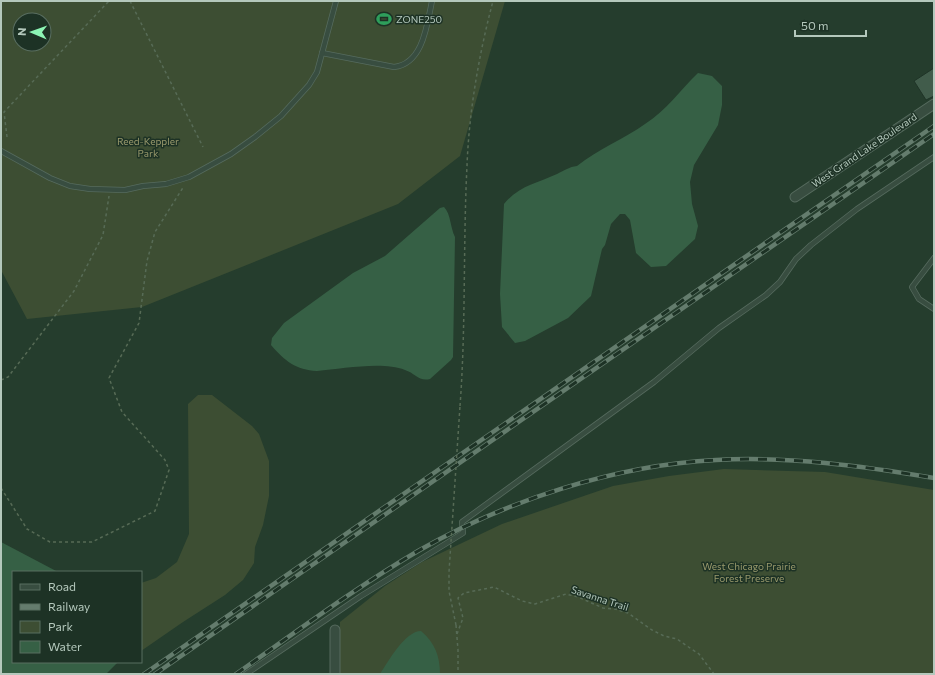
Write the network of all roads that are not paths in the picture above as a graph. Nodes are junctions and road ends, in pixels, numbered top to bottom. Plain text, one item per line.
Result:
1 (336, 1) edge
2 (432, 1) edge
3 (322, 53) junction
4 (934, 104) edge
5 (1, 151) edge
6 (934, 157) edge
7 (795, 197) dead end
8 (934, 258) edge
9 (934, 309) edge
10 (335, 630) dead end
11 (246, 674) edge
12 (335, 674) edge

1 - 3 lane
2 - 3 lane
3 - 5 lane
4 - 7 street, West Grand Lake Boulevard
6 - 11 lane
8 - 9 lane
10 - 12 street

